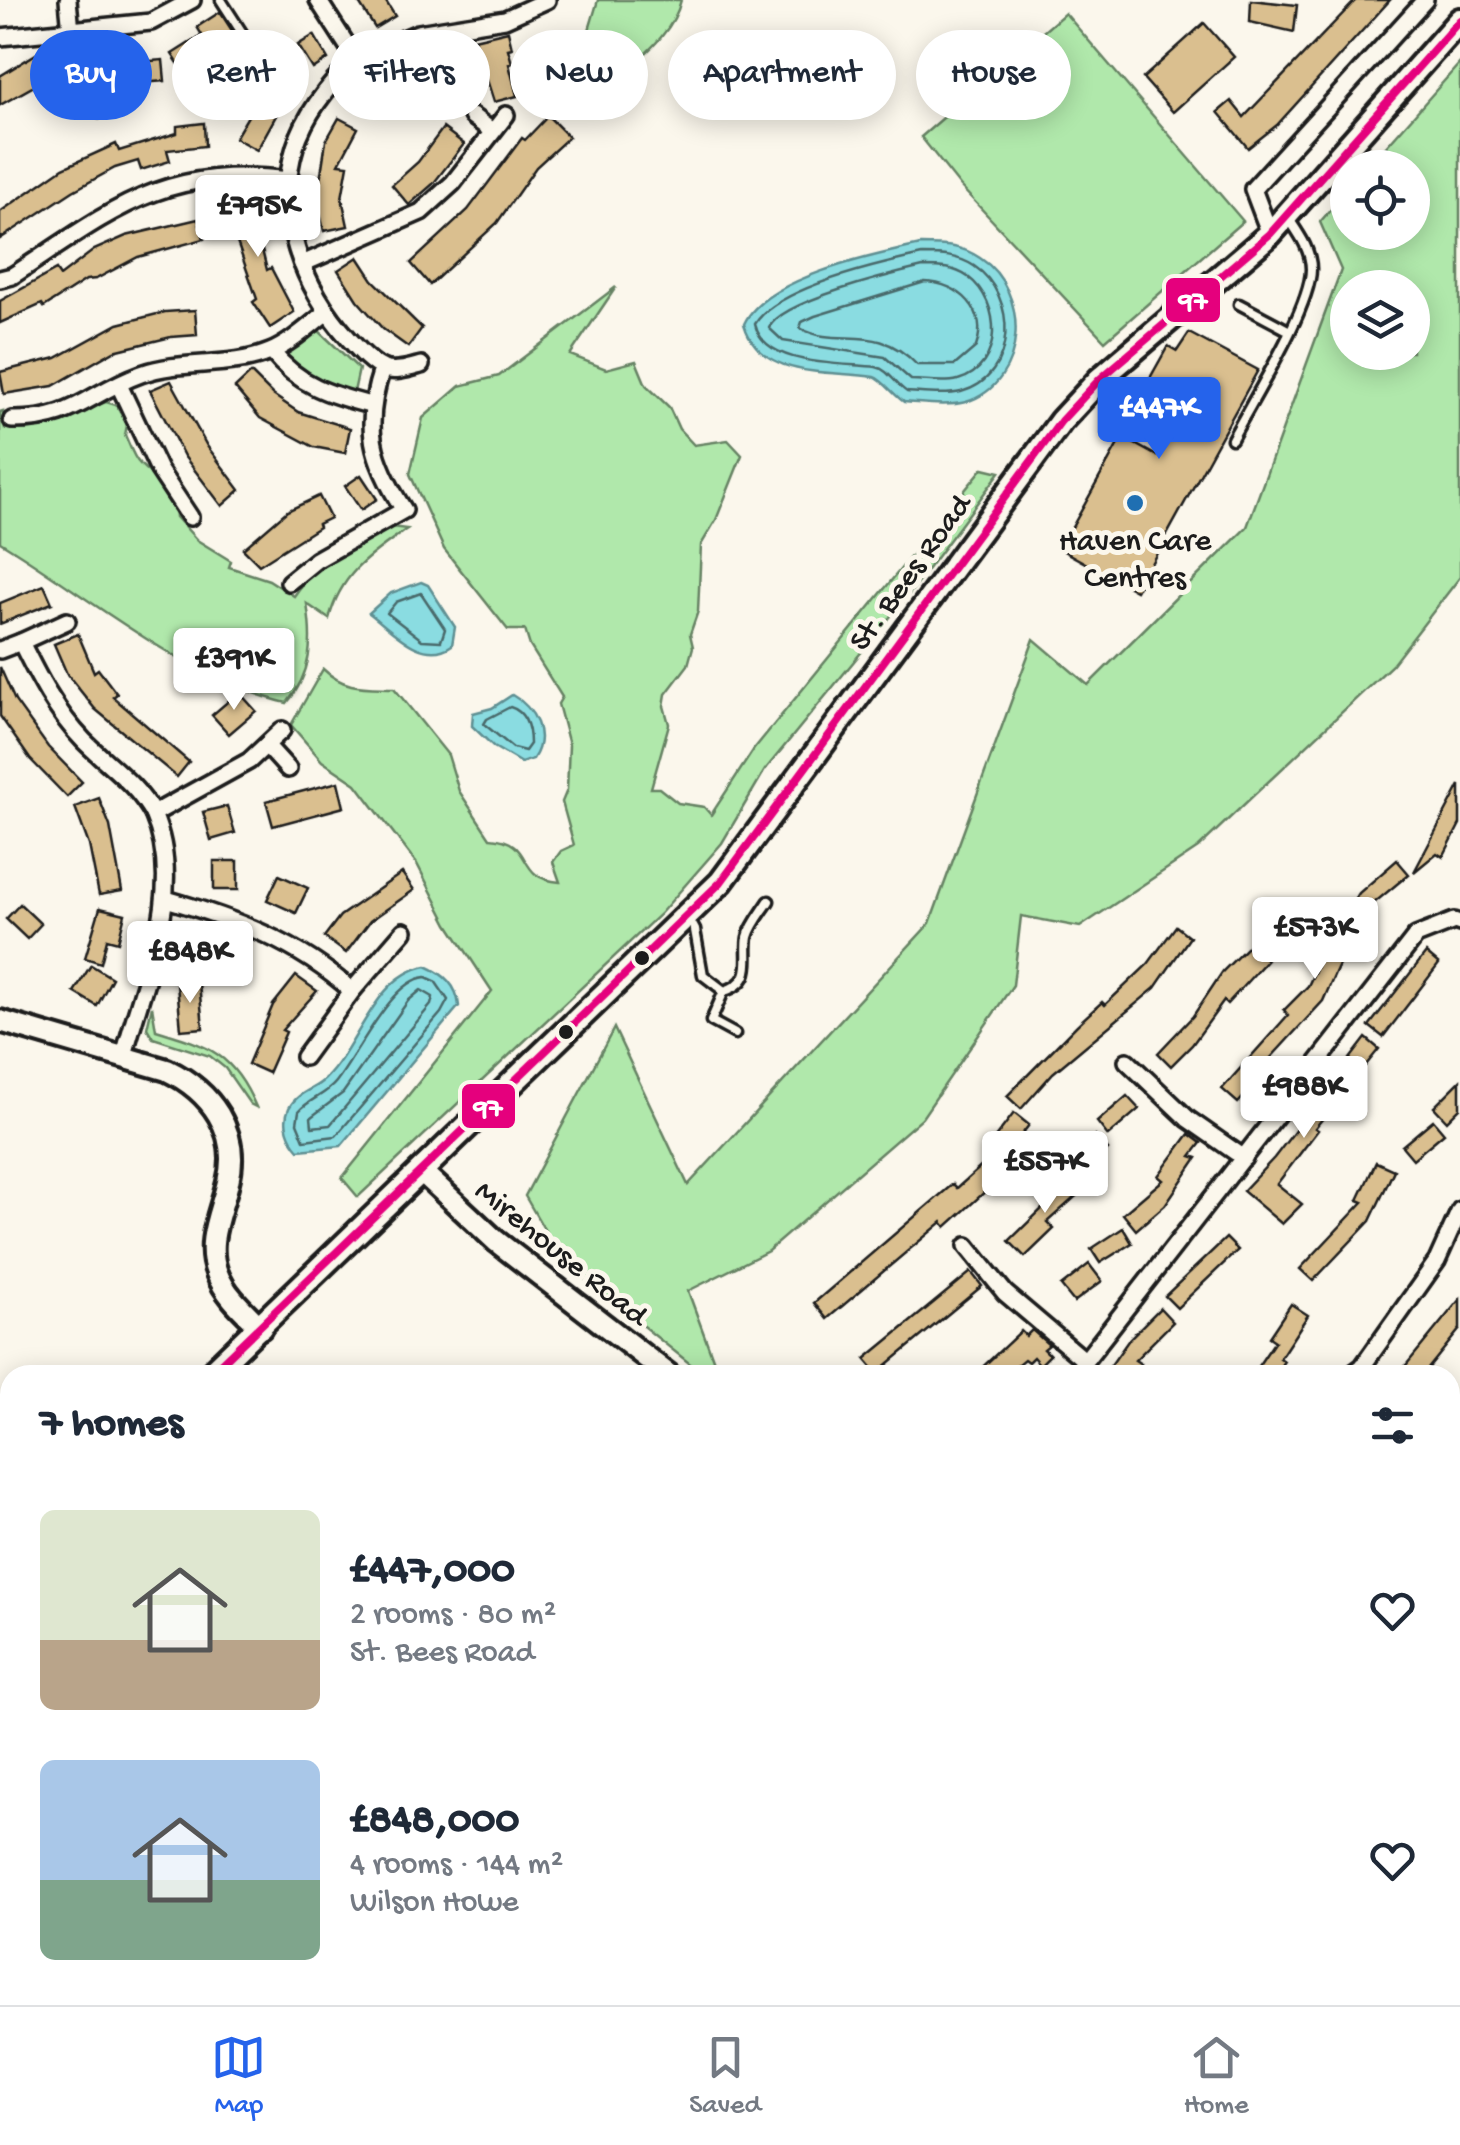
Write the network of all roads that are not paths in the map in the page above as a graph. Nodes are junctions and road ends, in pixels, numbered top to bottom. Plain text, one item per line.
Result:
1 (68, 0) edge
2 (192, 0) edge
3 (221, 0) edge
4 (318, 0) edge
5 (547, 0) edge
6 (1424, 0) edge
7 (518, 7) edge
8 (1460, 20) edge
9 (92, 29) joint
10 (71, 30) edge
11 (85, 30) edge
12 (240, 30) edge
13 (337, 30) edge
14 (430, 30) edge
15 (30, 35) edge
16 (0, 37) edge
17 (329, 86) edge
18 (506, 115) dead end
19 (477, 120) edge
20 (492, 131) junction
21 (289, 180) junction
22 (1286, 216) junction
23 (1270, 234) junction
24 (302, 264) junction
25 (0, 279) edge
26 (1239, 304) dead end
27 (328, 312) junction
28 (1288, 330) junction
29 (272, 352) junction
30 (422, 365) dead end
31 (382, 369) junction
32 (118, 384) junction
33 (1095, 385) junction
34 (370, 404) junction
35 (12, 420) dead end
36 (1169, 435) dead end
37 (1232, 439) dead end
38 (190, 516) dead end
39 (289, 582) dead end
40 (67, 620) dead end
41 (21, 642) junction
42 (0, 650) edge
43 (282, 730) dead end
44 (268, 746) junction
45 (288, 769) dead end
46 (153, 814) junction
47 (166, 899) junction
48 (768, 901) dead end
49 (686, 915) junction
50 (1460, 923) edge
51 (404, 932) dead end
52 (352, 991) junction
53 (724, 992) junction
54 (0, 1021) edge
55 (735, 1034) dead end
56 (124, 1056) junction
57 (304, 1056) dead end
58 (1127, 1061) dead end
59 (1244, 1158) junction
60 (421, 1171) junction
61 (1460, 1210) edge
62 (967, 1246) dead end
63 (260, 1328) junction
64 (1083, 1360) junction
65 (221, 1365) edge
66 (656, 1365) edge
67 (1080, 1365) edge
68 (1363, 1365) edge

1 - 10 street
2 - 9 street
3 - 12 lane
4 - 13 street
5 - 7 street
6 - 23 street
7 - 14 street
8 - 22 main road, St. Bees Road
9 - 11 street
15 - 16 street
17 - 21 street
18 - 20 street
19 - 20 street
20 - 24 street
21 - 24 street
21 - 25 street
22 - 23 main road, St. Bees Road
22 - 28 lane
23 - 33 main road, St. Bees Road
24 - 27 street
26 - 28 lane
27 - 29 street
27 - 31 street
28 - 37 lane
29 - 32 street
29 - 34 street
30 - 31 street
31 - 34 street
32 - 35 street
32 - 38 street
33 - 36 lane
33 - 49 main road, St. Bees Road
34 - 39 street
40 - 41 street
41 - 42 street
41 - 46 street
43 - 44 street
44 - 45 street
44 - 46 street
46 - 47 street
47 - 52 street
47 - 56 street
48 - 53 lane
49 - 53 lane
49 - 60 main road, St. Bees Road
50 - 59 street
51 - 52 street
52 - 57 street
53 - 55 lane
54 - 56 street
56 - 63 street
58 - 59 street
59 - 64 street
60 - 63 main road, St. Bees Road
60 - 66 street, Mirehouse Road
61 - 68 street
62 - 64 street
63 - 65 main road, St. Bees Road
64 - 67 street

